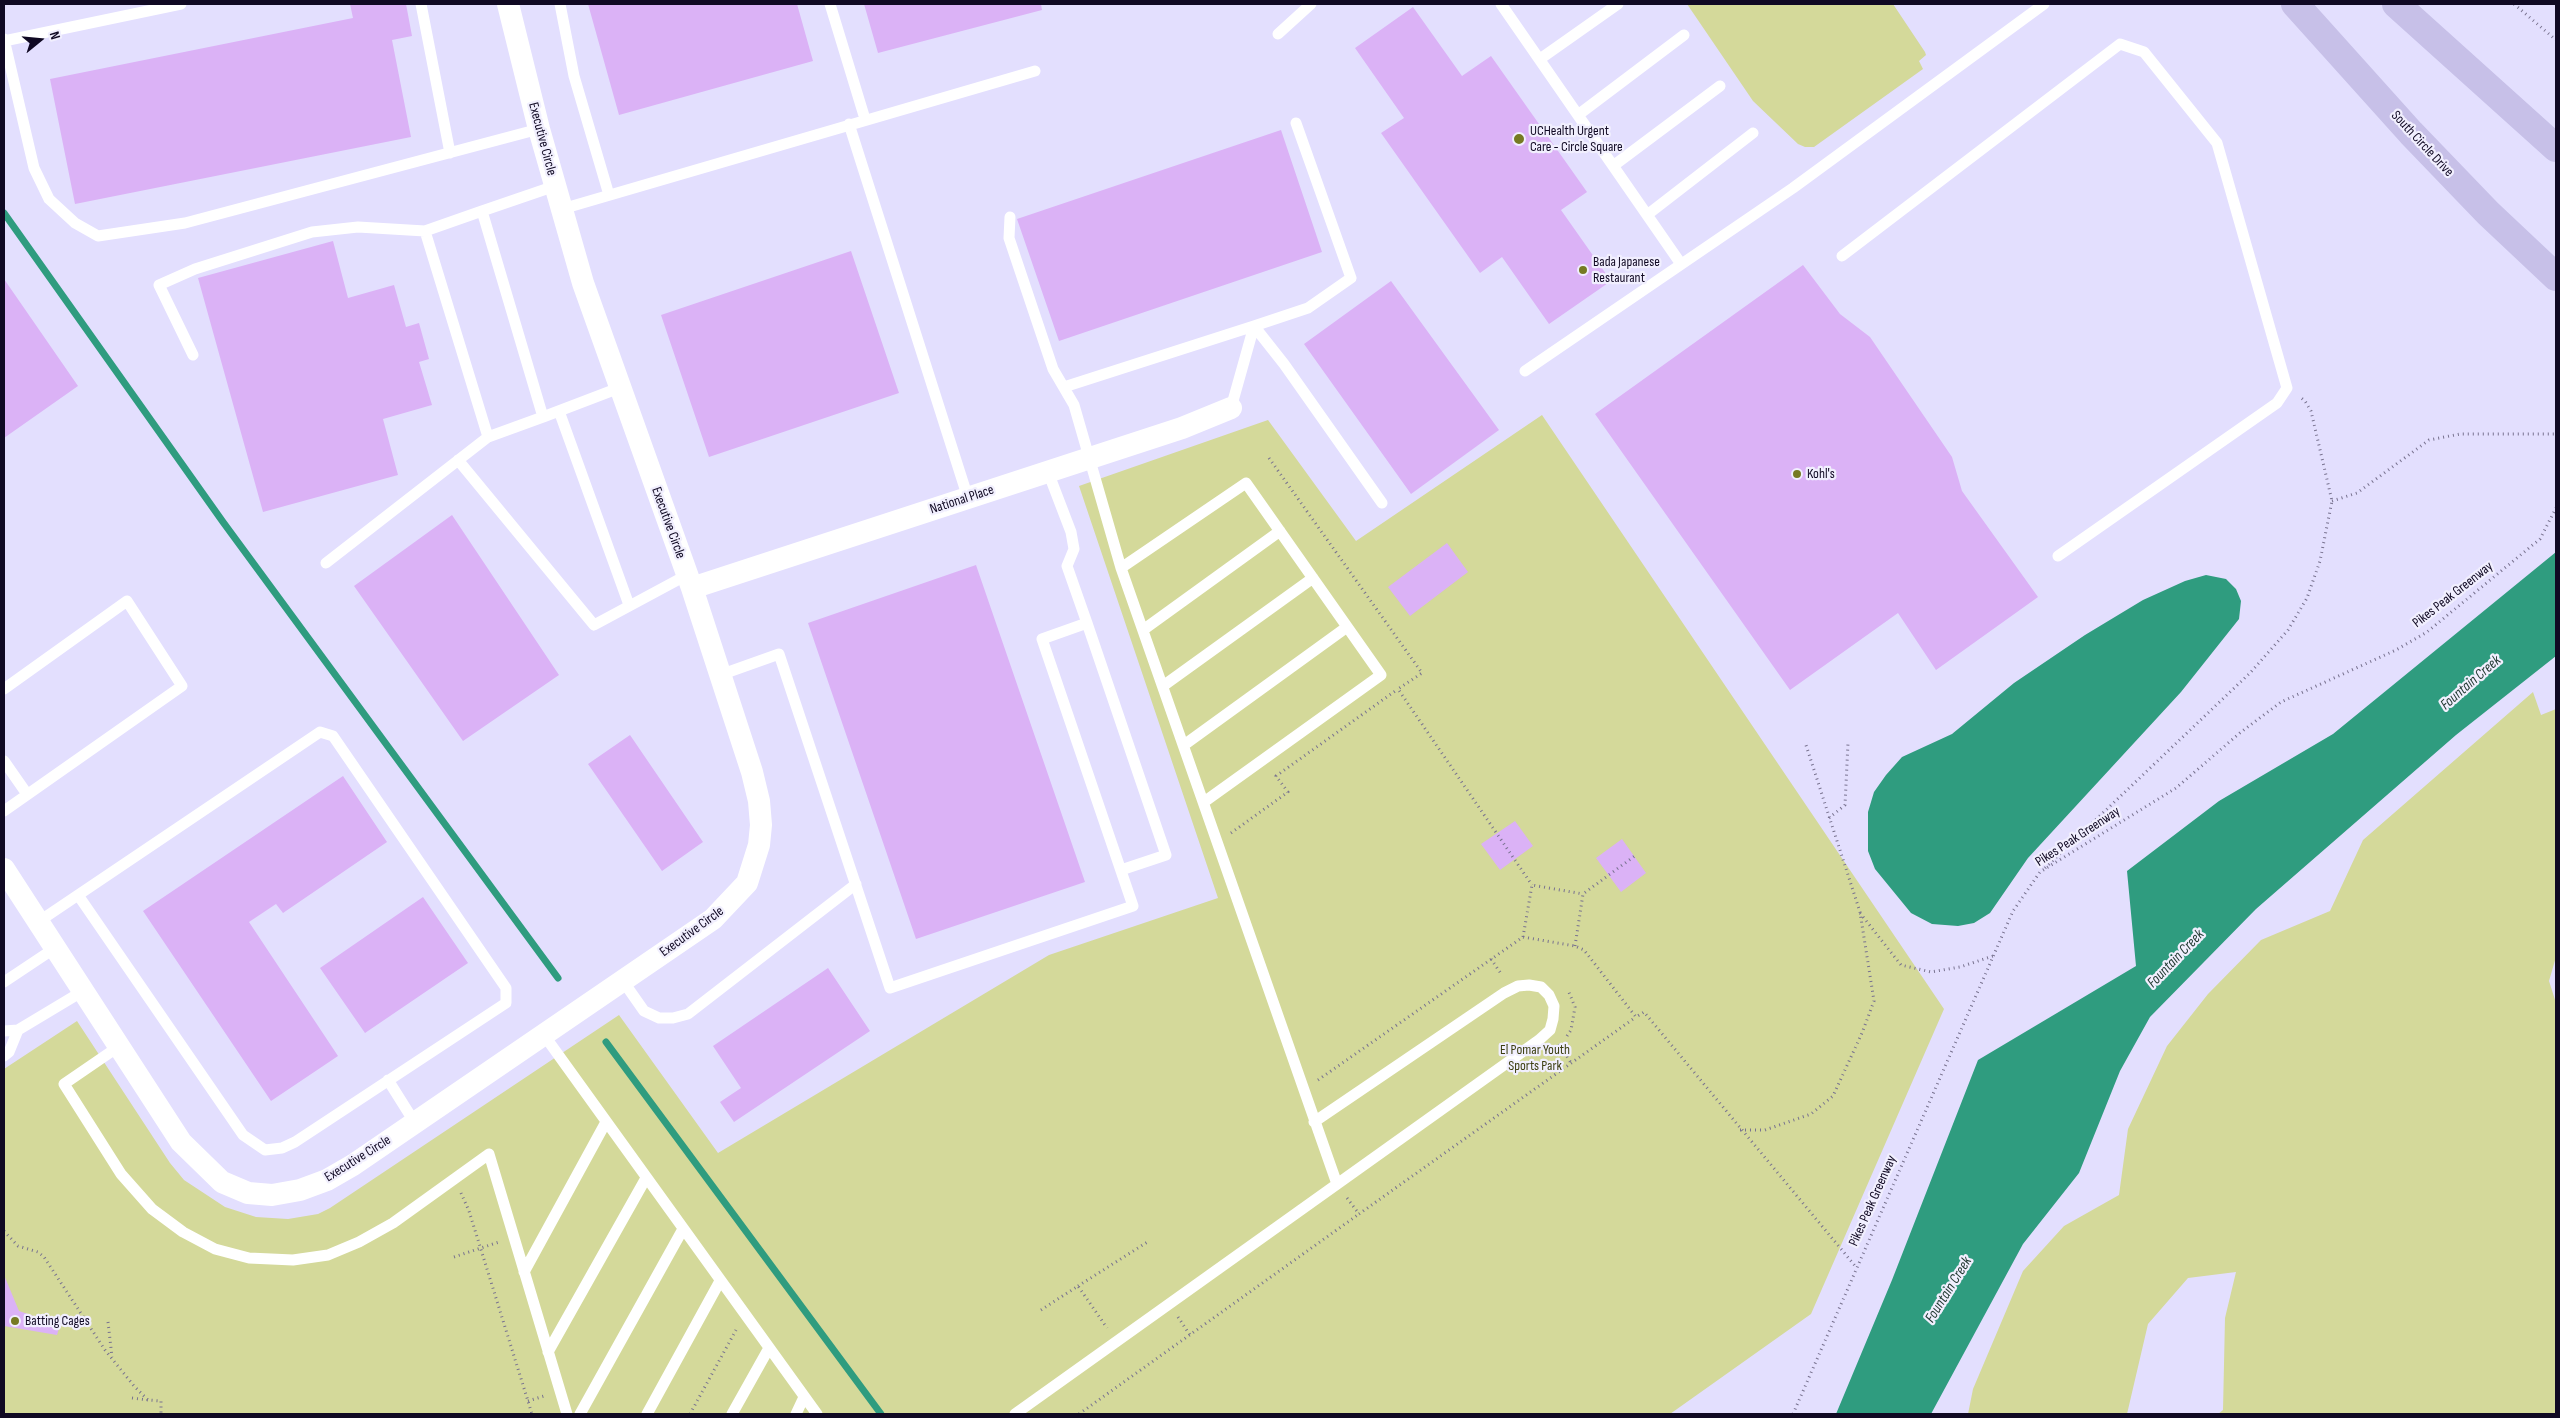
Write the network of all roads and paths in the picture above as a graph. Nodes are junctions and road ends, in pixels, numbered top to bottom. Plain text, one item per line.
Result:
1 (181, 4) edge
2 (421, 4) edge
3 (508, 4) edge
4 (560, 4) edge
5 (830, 4) edge
6 (1311, 4) edge
7 (1502, 4) edge
8 (1618, 4) edge
9 (2044, 4) edge
10 (2295, 4) edge
11 (2396, 4) edge
12 (2514, 4) edge
13 (1278, 34) dead end
14 (1684, 35) dead end
15 (4, 40) edge
16 (2556, 40) edge
17 (1540, 59) junction
18 (1034, 71) dead end
19 (1720, 86) dead end
20 (1578, 115) junction
21 (866, 119) junction
22 (1296, 123) dead end
23 (849, 124) junction
24 (539, 129) junction
25 (1753, 133) dead end
26 (2556, 148) edge
27 (450, 153) junction
28 (1613, 166) junction
29 (555, 186) junction
30 (609, 195) junction
31 (562, 209) junction
32 (482, 211) junction
33 (1647, 215) junction
34 (1010, 217) dead end
35 (426, 230) junction
36 (1842, 256) dead end
37 (1681, 264) junction
38 (2556, 277) edge
39 (1254, 326) junction
40 (194, 355) dead end
41 (1526, 371) dead end
42 (619, 388) junction
43 (1064, 388) junction
44 (2287, 388) junction
45 (1231, 408) joint
46 (559, 411) junction
47 (543, 417) junction
48 (2556, 434) edge
49 (488, 437) junction
50 (1088, 458) junction
51 (1269, 458) dead end
52 (458, 460) junction
53 (1048, 472) junction
54 (968, 498) junction
55 (2332, 501) junction
56 (1382, 503) dead end
57 (2556, 508) edge
58 (1280, 531) junction
59 (2058, 556) dead end
60 (326, 563) dead end
61 (1121, 568) junction
62 (1313, 578) junction
63 (689, 582) junction
64 (629, 605) junction
65 (1087, 623) junction
66 (1347, 627) junction
67 (1143, 630) junction
68 (720, 675) junction
69 (1163, 686) junction
70 (4, 689) edge
71 (1398, 689) junction
72 (1805, 742) dead end
73 (1848, 743) dead end
74 (1184, 746) junction
75 (4, 761) edge
76 (27, 794) junction
77 (1204, 802) junction
78 (4, 811) edge
79 (1829, 818) junction
80 (1218, 842) junction
81 (1636, 855) dead end
82 (4, 869) edge
83 (1121, 870) junction
84 (2040, 872) junction
85 (856, 884) junction
86 (1532, 886) junction
87 (1583, 894) junction
88 (78, 895) junction
89 (1860, 912) junction
90 (38, 922) junction
91 (1524, 937) junction
92 (1575, 946) junction
93 (55, 948) junction
94 (1994, 956) junction
95 (623, 981) junction
96 (4, 982) edge
97 (83, 991) junction
98 (1636, 1017) junction
99 (4, 1030) edge
100 (18, 1030) junction
101 (544, 1035) junction
102 (118, 1047) junction
103 (4, 1056) edge
104 (388, 1080) junction
105 (1303, 1090) junction
106 (606, 1122) junction
107 (1314, 1122) junction
108 (415, 1123) junction
109 (1740, 1130) junction
110 (646, 1178) junction
111 (454, 1179) junction
112 (1337, 1184) junction
113 (1359, 1214) junction
114 (683, 1229) junction
115 (4, 1231) edge
116 (514, 1237) junction
117 (1149, 1241) dead end
118 (480, 1248) junction
119 (454, 1257) dead end
120 (1856, 1267) junction
121 (524, 1272) junction
122 (720, 1281) junction
123 (1078, 1286) junction
124 (1169, 1306) junction
125 (1041, 1310) dead end
126 (744, 1314) junction
127 (108, 1322) dead end
128 (1108, 1330) dead end
129 (1190, 1335) junction
130 (768, 1348) junction
131 (548, 1352) junction
132 (112, 1358) junction
133 (804, 1397) junction
134 (132, 1398) dead end
135 (148, 1400) junction
136 (161, 1414) edge
137 (532, 1414) edge
138 (567, 1414) edge
139 (580, 1414) edge
140 (646, 1414) edge
141 (690, 1414) edge
142 (732, 1414) edge
143 (796, 1414) edge
144 (817, 1414) edge
145 (1015, 1414) edge
146 (1079, 1414) edge
147 (1793, 1414) edge

1 - 15 lane
2 - 27 lane
3 - 24 street, Executive Circle
4 - 30 lane
5 - 21 lane
6 - 13 lane
7 - 17 lane
8 - 17 lane
9 - 37 lane
10 - 38 main road, South Circle Drive
11 - 26 main road
12 - 16 path
14 - 20 lane
15 - 27 lane
17 - 20 lane
18 - 21 lane
19 - 28 lane
20 - 28 lane
21 - 23 lane
22 - 39 lane
23 - 30 lane
23 - 54 lane
24 - 27 lane
24 - 29 street, Executive Circle
25 - 33 lane
28 - 33 lane
29 - 31 street, Executive Circle
29 - 32 lane
30 - 31 lane
31 - 42 street, Executive Circle
32 - 35 lane
32 - 47 lane
33 - 37 lane
34 - 43 lane
35 - 40 lane
35 - 49 lane
36 - 44 lane
37 - 41 lane
39 - 43 lane
39 - 45 lane
39 - 56 lane
42 - 46 lane
42 - 63 street, Executive Circle
43 - 50 lane
44 - 55 path
44 - 59 lane
45 - 50 street, National Place
46 - 47 lane
46 - 64 lane
47 - 49 lane
48 - 55 path
49 - 52 lane
50 - 53 street, National Place
50 - 61 lane
51 - 71 path
52 - 60 lane
52 - 64 lane
53 - 54 street, National Place
53 - 65 lane
54 - 63 street, National Place
55 - 84 path
57 - 84 path, Pikes Peak Greenway
58 - 61 lane
58 - 62 lane
58 - 67 lane
61 - 67 lane
62 - 66 lane
62 - 69 lane
63 - 64 lane
63 - 68 street, Executive Circle
65 - 83 lane
65 - 83 lane
66 - 74 lane
66 - 77 lane
67 - 69 lane
68 - 85 lane
68 - 95 street, Executive Circle
69 - 74 lane
70 - 76 lane
71 - 80 path
71 - 86 path
72 - 79 path
73 - 79 path
74 - 77 lane
75 - 76 lane
76 - 78 lane
77 - 80 lane
79 - 89 path
80 - 105 lane
81 - 87 path
82 - 90 street, Executive Circle
83 - 85 lane
84 - 94 path, Pikes Peak Greenway
85 - 95 lane
86 - 87 path
86 - 91 path
87 - 92 path
88 - 90 lane
88 - 104 lane
88 - 104 lane
89 - 94 path
89 - 109 path
90 - 93 street, Executive Circle
91 - 92 path
91 - 105 path
92 - 98 path
93 - 96 lane
93 - 97 street, Executive Circle
94 - 120 path, Pikes Peak Greenway
95 - 101 street, Executive Circle
97 - 100 lane
97 - 102 street, Executive Circle
98 - 109 path
98 - 113 path
99 - 100 lane
100 - 103 lane
101 - 106 lane
101 - 108 street, Executive Circle
102 - 108 street, Executive Circle
102 - 111 lane
104 - 108 lane
105 - 107 lane
106 - 110 lane
106 - 121 lane
107 - 112 lane
107 - 112 lane
109 - 120 path
110 - 114 lane
110 - 131 lane
111 - 116 lane
111 - 118 path
112 - 113 path
112 - 124 lane
113 - 129 path
114 - 122 lane
114 - 139 lane
115 - 132 path
116 - 118 path
116 - 121 lane
117 - 123 path
118 - 119 path
118 - 137 path
120 - 147 path, Pikes Peak Greenway
121 - 131 lane
122 - 126 lane
122 - 140 lane
123 - 125 path
123 - 128 path
124 - 129 path
124 - 145 lane
126 - 130 lane
126 - 141 path
127 - 132 path
129 - 146 path
130 - 133 lane
130 - 142 lane
131 - 138 lane
132 - 135 path
133 - 143 lane
133 - 144 lane
134 - 135 path
135 - 136 path

